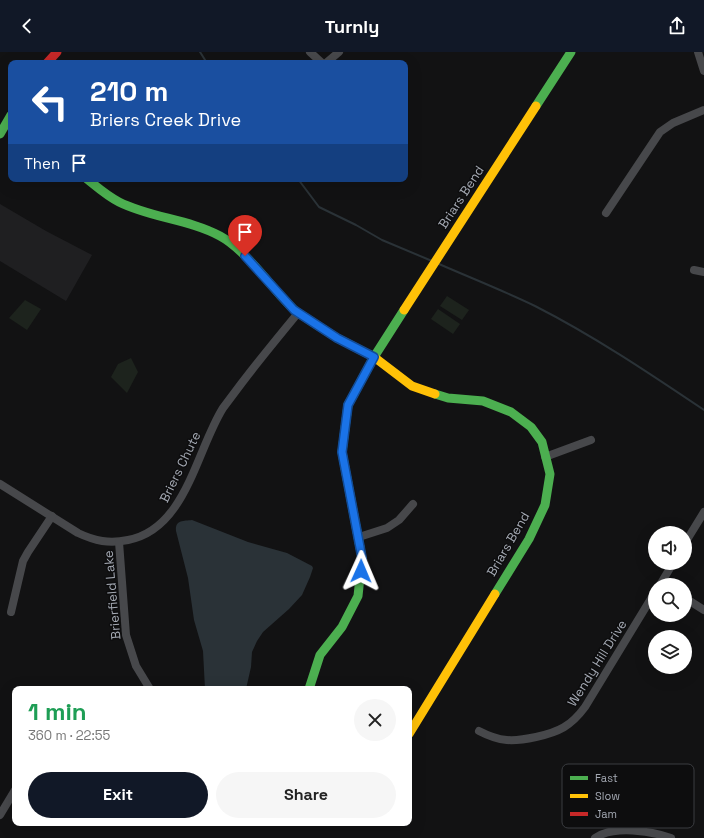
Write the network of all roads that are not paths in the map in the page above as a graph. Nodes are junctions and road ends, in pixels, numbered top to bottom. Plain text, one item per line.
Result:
1 (56, 52) edge
2 (310, 52) edge
3 (571, 52) edge
4 (698, 52) edge
5 (337, 53) edge
6 (49, 60) edge
7 (319, 60) edge
8 (329, 60) edge
9 (704, 71) edge
10 (704, 110) edge
11 (8, 120) edge
12 (0, 134) edge
13 (91, 182) edge
14 (606, 212) dead end
15 (694, 270) dead end
16 (704, 272) edge
17 (298, 313) junction
18 (374, 357) junction
19 (591, 440) dead end
20 (546, 457) junction
21 (0, 484) edge
22 (414, 504) dead end
23 (704, 512) edge
24 (52, 516) junction
25 (692, 532) edge
26 (359, 537) junction
27 (119, 542) junction
28 (692, 602) edge
29 (648, 604) edge
30 (704, 610) edge
31 (11, 612) dead end
32 (148, 686) edge
33 (310, 686) edge
34 (412, 729) edge
35 (479, 731) dead end
36 (12, 795) edge
37 (0, 815) edge
38 (595, 838) edge
39 (671, 838) edge

1 - 6 street
2 - 7 street
3 - 18 street, Briars Bend
4 - 9 street
5 - 8 street
10 - 14 street
11 - 12 street
13 - 17 street
15 - 16 street
17 - 18 street
17 - 27 street, Briers Chute
18 - 20 street, Briars Bend
18 - 26 street, Briars Bend
19 - 20 street
20 - 34 street, Briars Bend
21 - 24 street, Briers Chute
22 - 26 street
23 - 25 street
24 - 27 street, Briers Chute
24 - 31 street
26 - 33 street, Briars Bend
27 - 32 street, Brierfield Lake
28 - 30 street
29 - 35 street, Wendy Hill Drive
36 - 37 street
38 - 39 street

